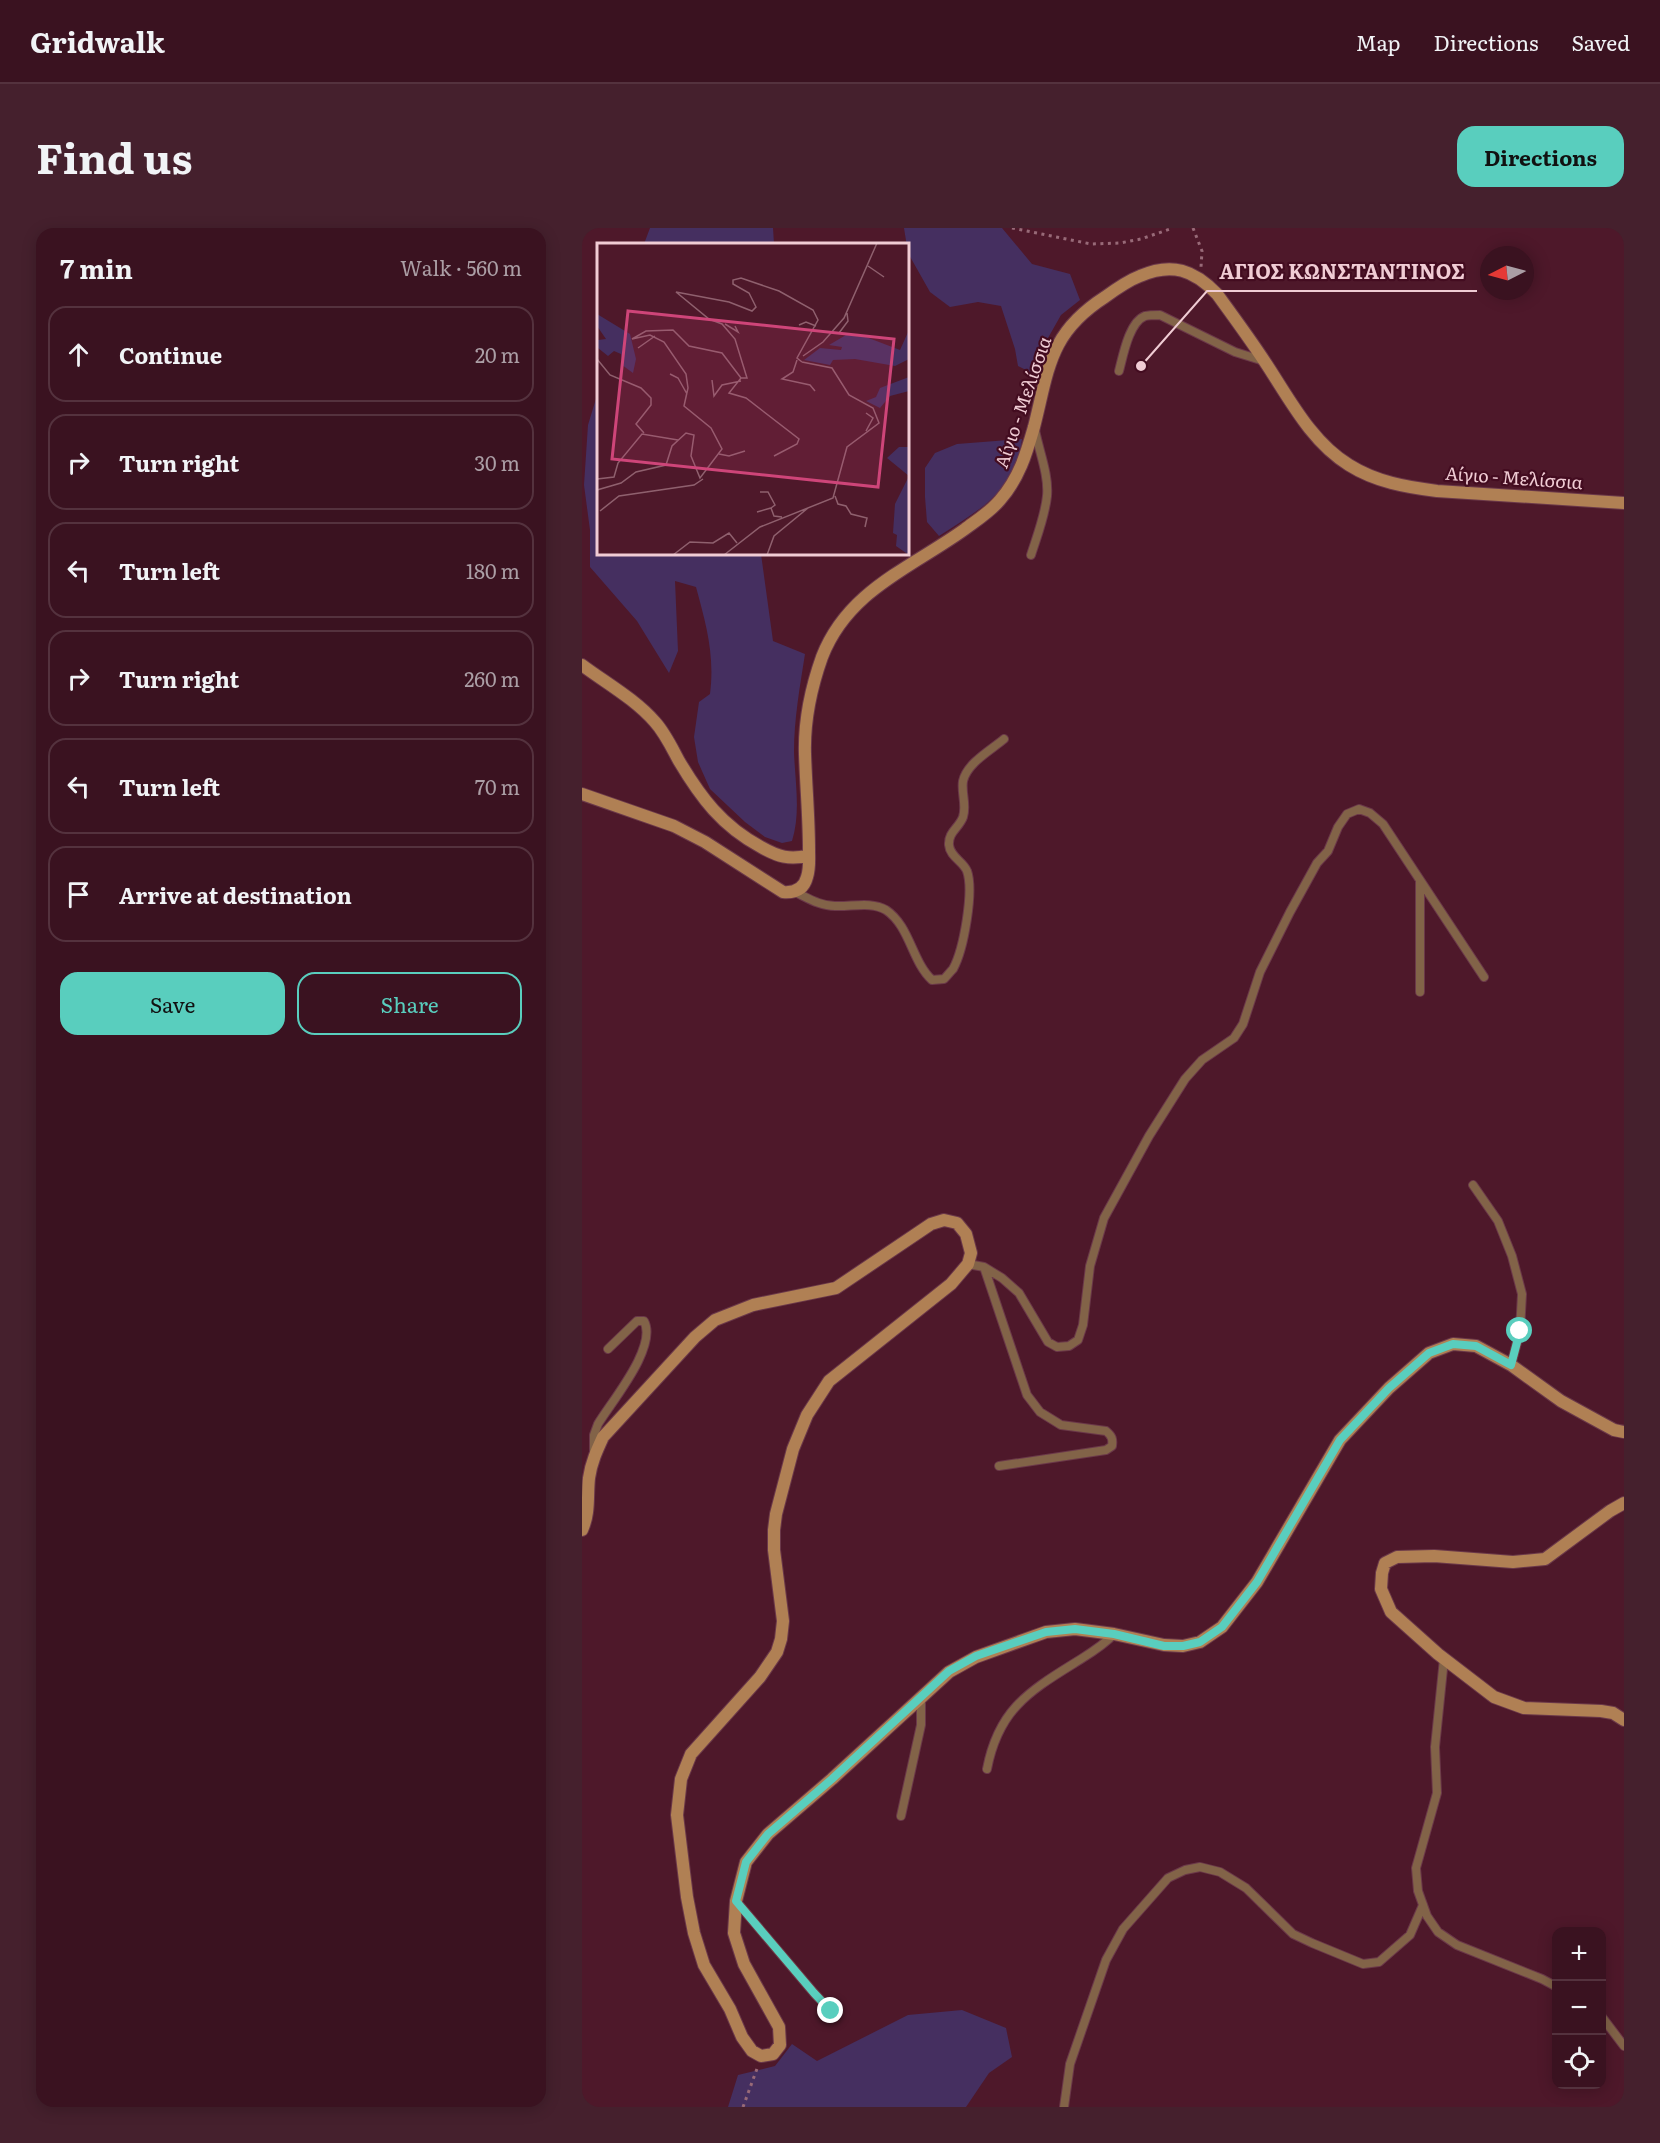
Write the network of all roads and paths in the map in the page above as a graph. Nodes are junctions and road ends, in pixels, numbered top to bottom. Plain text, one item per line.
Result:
1 (1012, 228) edge
2 (1173, 228) edge
3 (1193, 228) edge
4 (1200, 278) junction
5 (1264, 361) junction
6 (1119, 371) dead end
7 (1034, 425) junction
8 (1624, 503) edge
9 (1031, 555) dead end
10 (582, 665) edge
11 (1004, 739) dead end
12 (582, 794) edge
13 (809, 855) junction
14 (1420, 880) junction
15 (795, 892) junction
16 (1484, 977) dead end
17 (1420, 992) dead end
18 (1473, 1185) dead end
19 (968, 1264) junction
20 (984, 1268) junction
21 (608, 1349) dead end
22 (1511, 1365) junction
23 (1624, 1432) edge
24 (594, 1455) junction
25 (999, 1466) dead end
26 (1624, 1503) edge
27 (582, 1530) edge
28 (1114, 1634) junction
29 (1444, 1659) junction
30 (921, 1696) junction
31 (1624, 1720) edge
32 (987, 1769) dead end
33 (902, 1816) dead end
34 (736, 1901) junction
35 (1423, 1905) junction
36 (1552, 1984) edge
37 (831, 2011) dead end
38 (1606, 2023) edge
39 (1624, 2046) edge
40 (761, 2056) junction
41 (743, 2107) edge
42 (1064, 2107) edge

1 - 2 path
3 - 4 path
4 - 5 main road, Αίγιο - Μελίσσια
4 - 7 main road, Αίγιο - Μελίσσια
5 - 6 lane
5 - 8 main road, Αίγιο - Μελίσσια
7 - 9 lane
7 - 13 main road, Αίγιο - Μελίσσια
10 - 13 main road
11 - 15 lane
12 - 15 main road
13 - 15 main road, Αίγιο - Μελίσσια
14 - 16 lane
14 - 17 lane
14 - 20 lane
18 - 22 lane
19 - 20 lane
19 - 24 main road
19 - 40 main road
20 - 25 lane
21 - 24 lane
22 - 23 main road
22 - 28 main road
24 - 27 main road
26 - 29 main road
28 - 30 main road
28 - 32 lane
29 - 31 main road
29 - 35 lane
30 - 33 lane
30 - 34 main road
34 - 37 lane
34 - 40 main road
35 - 36 lane
35 - 42 lane
38 - 39 lane
40 - 41 path

